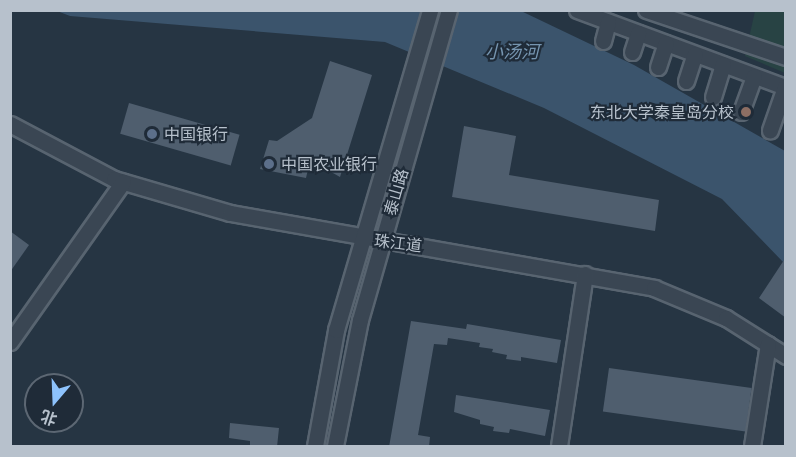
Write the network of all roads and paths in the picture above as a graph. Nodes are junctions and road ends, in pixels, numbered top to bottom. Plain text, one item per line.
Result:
1 (430, 10) edge
2 (450, 10) edge
3 (577, 10) edge
4 (646, 10) edge
5 (609, 22) junction
6 (638, 33) junction
7 (603, 41) dead end
8 (666, 43) junction
9 (632, 52) dead end
10 (696, 54) junction
11 (786, 57) edge
12 (723, 64) junction
13 (658, 67) dead end
14 (754, 76) junction
15 (686, 81) dead end
16 (713, 97) dead end
17 (741, 112) dead end
18 (10, 124) edge
19 (770, 130) dead end
20 (123, 182) junction
21 (362, 238) junction
22 (381, 242) junction
23 (585, 274) junction
24 (10, 342) edge
25 (768, 344) junction
26 (786, 356) edge
27 (315, 447) edge
28 (335, 447) edge
29 (559, 447) edge
30 (752, 447) edge

1 - 21 street
2 - 22 street, 泰山路
3 - 5 street
4 - 11 street
5 - 6 street
5 - 7 street
6 - 8 street
6 - 9 street
8 - 10 street
8 - 13 street
10 - 12 street
10 - 15 street
12 - 14 street
12 - 16 street
14 - 17 street
14 - 19 street
18 - 20 street, 珠江道
20 - 21 street, 珠江道
20 - 24 street
21 - 22 street, 珠江道
21 - 27 street
22 - 23 street, 珠江道
22 - 28 street, 泰山路
23 - 25 street, 珠江道
23 - 29 street
25 - 26 street, 珠江道
25 - 30 street

